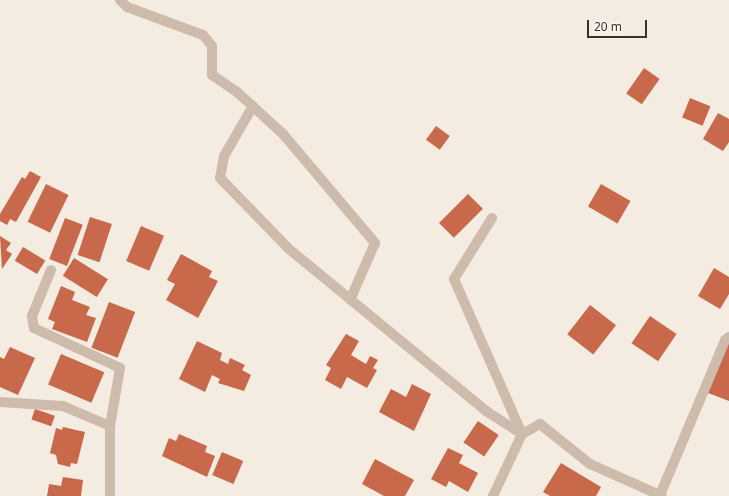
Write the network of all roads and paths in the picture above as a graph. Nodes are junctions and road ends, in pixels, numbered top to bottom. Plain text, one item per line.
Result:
1 (120, 0) edge
2 (253, 106) junction
3 (492, 218) dead end
4 (50, 270) dead end
5 (350, 300) junction
6 (729, 337) edge
7 (0, 402) edge
8 (110, 426) junction
9 (522, 434) junction
10 (110, 496) edge
11 (493, 496) edge
12 (661, 496) edge

1 - 2 street
2 - 5 street
2 - 5 street
3 - 9 street
4 - 8 street
5 - 9 street
6 - 12 street
7 - 8 street
8 - 10 street
9 - 11 street
9 - 12 street

